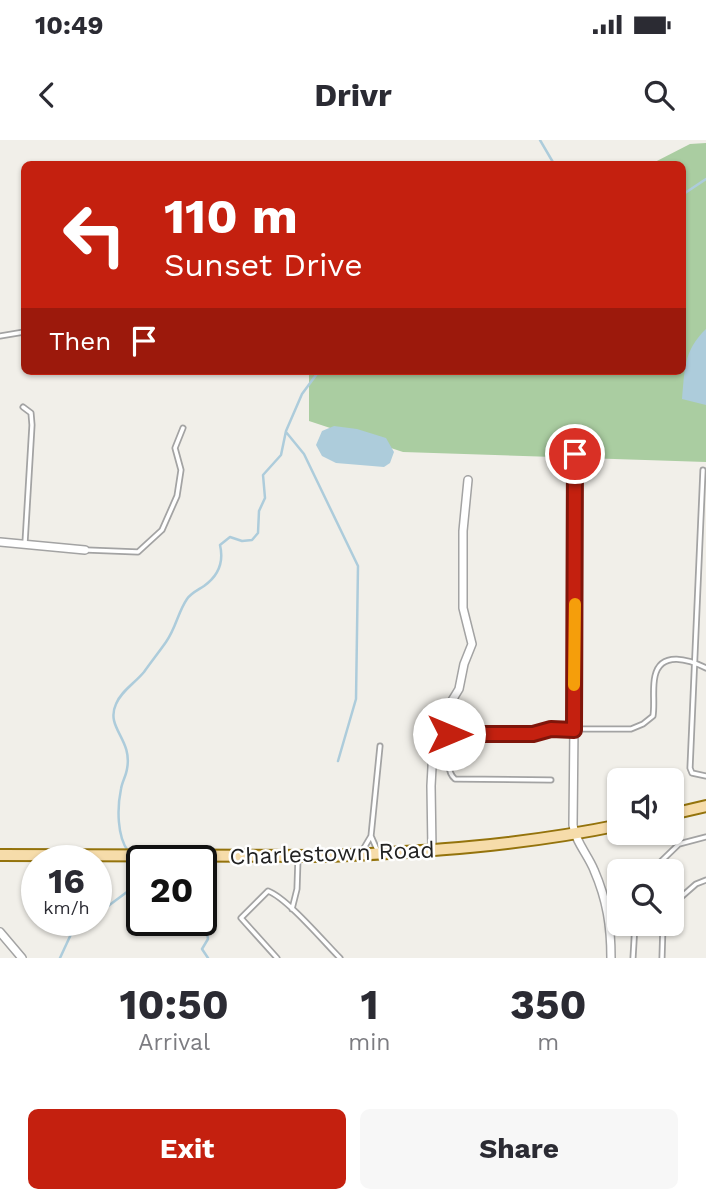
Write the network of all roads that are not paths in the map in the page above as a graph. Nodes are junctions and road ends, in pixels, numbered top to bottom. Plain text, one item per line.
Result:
1 (21, 332) edge
2 (0, 336) edge
3 (23, 407) dead end
4 (183, 428) dead end
5 (577, 438) dead end
6 (703, 470) dead end
7 (468, 480) dead end
8 (0, 541) edge
9 (25, 543) junction
10 (85, 550) joint
11 (696, 663) junction
12 (706, 668) edge
13 (574, 730) junction
14 (434, 734) junction
15 (450, 734) junction
16 (380, 746) dead end
17 (706, 776) edge
18 (551, 780) dead end
19 (706, 806) edge
20 (684, 811) edge
21 (607, 828) edge
22 (574, 834) junction
23 (371, 836) junction
24 (706, 837) edge
25 (432, 850) junction
26 (379, 854) junction
27 (0, 855) edge
28 (360, 855) junction
29 (298, 856) junction
30 (664, 859) edge
31 (706, 880) edge
32 (684, 894) edge
33 (607, 904) edge
34 (292, 909) junction
35 (0, 932) edge
36 (611, 936) edge
37 (634, 936) edge
38 (663, 936) edge
39 (22, 958) edge
40 (277, 958) edge
41 (340, 958) edge
42 (611, 958) edge
43 (633, 958) edge
44 (662, 958) edge

1 - 2 lane
3 - 9 lane
4 - 10 lane
5 - 13 street
6 - 11 lane
7 - 14 street
8 - 9 street
9 - 10 street
11 - 12 lane
11 - 13 lane
11 - 17 lane
13 - 15 lane
13 - 22 street
14 - 15 lane
14 - 25 street
15 - 18 lane
16 - 23 lane
19 - 20 main road
21 - 22 main road, Charlestown Road
22 - 25 main road, Charlestown Road
22 - 33 street
23 - 26 lane
23 - 28 lane
24 - 30 lane
25 - 26 main road, Charlestown Road
26 - 28 main road, Charlestown Road
27 - 29 main road, Charlestown Road
28 - 29 main road, Charlestown Road
29 - 34 lane
31 - 32 lane
34 - 40 lane
34 - 41 lane
35 - 39 street
36 - 42 street
37 - 43 lane
38 - 44 lane

